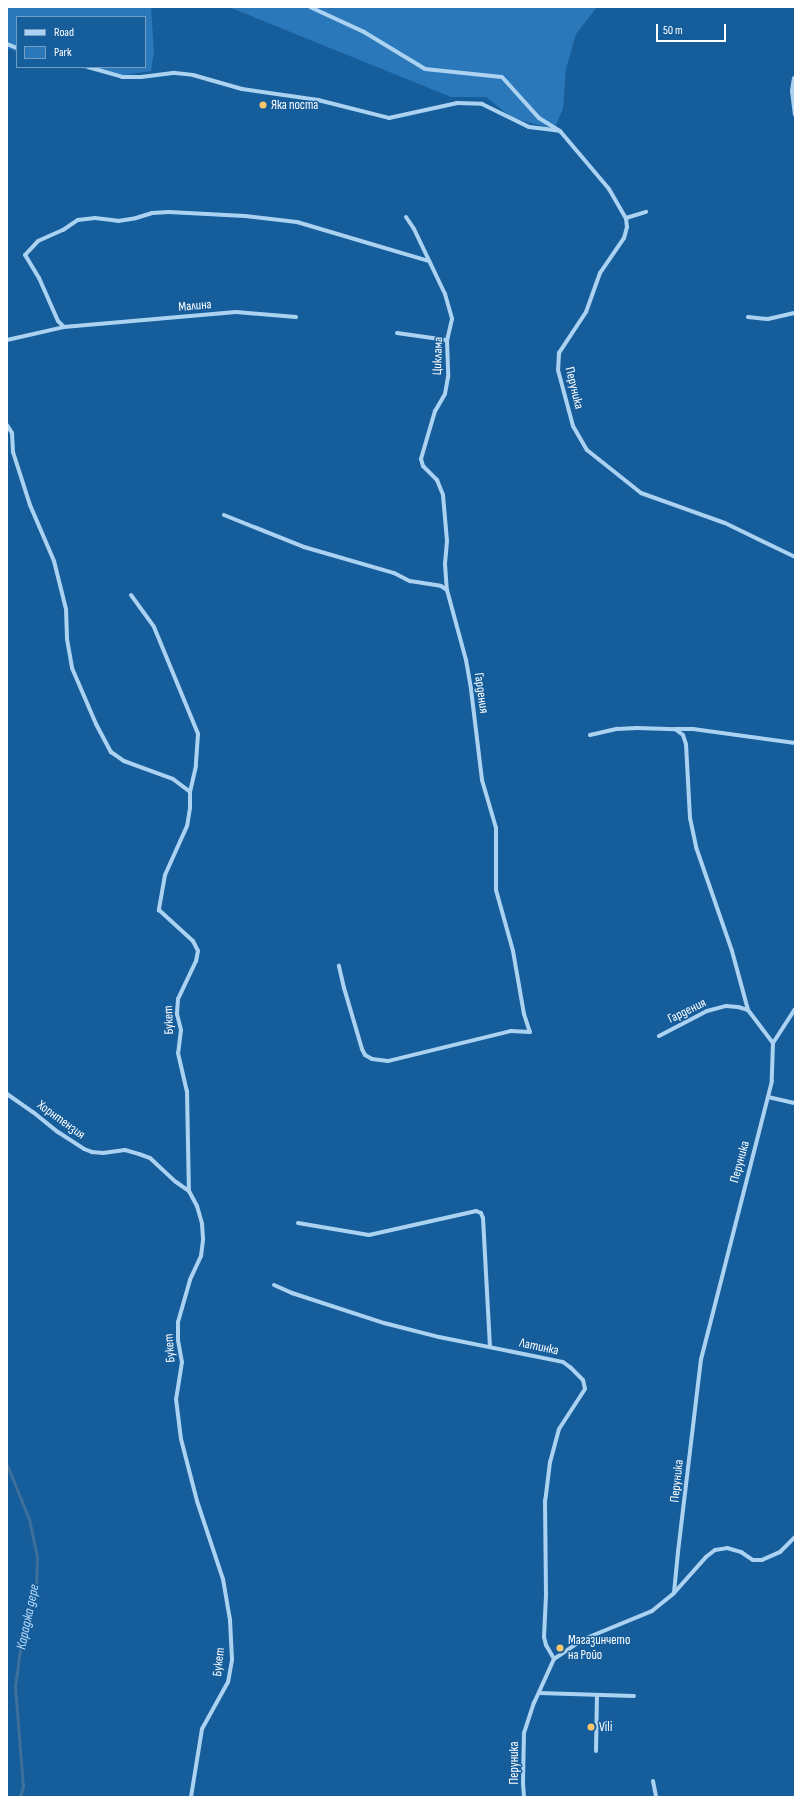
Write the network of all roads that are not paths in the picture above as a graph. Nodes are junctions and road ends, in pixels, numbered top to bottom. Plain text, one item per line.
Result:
1 (310, 7) edge
2 (91, 68) edge
3 (794, 78) edge
4 (795, 115) edge
5 (560, 131) junction
6 (646, 212) dead end
7 (406, 217) dead end
8 (626, 218) junction
9 (429, 261) junction
10 (795, 313) edge
11 (296, 317) dead end
12 (748, 317) dead end
13 (64, 326) junction
14 (397, 333) dead end
15 (7, 340) edge
16 (447, 340) junction
17 (7, 425) edge
18 (443, 495) joint
19 (224, 515) dead end
20 (795, 557) edge
21 (447, 590) junction
22 (131, 595) dead end
23 (675, 729) junction
24 (590, 735) dead end
25 (795, 743) edge
26 (190, 792) junction
27 (339, 966) dead end
28 (795, 1009) edge
29 (748, 1010) junction
30 (659, 1036) dead end
31 (772, 1042) junction
32 (7, 1094) edge
33 (768, 1097) junction
34 (795, 1103) edge
35 (189, 1191) junction
36 (298, 1223) dead end
37 (274, 1285) dead end
38 (490, 1347) junction
39 (795, 1537) edge
40 (674, 1593) junction
41 (554, 1659) junction
42 (539, 1693) junction
43 (598, 1695) junction
44 (634, 1696) dead end
45 (596, 1752) dead end
46 (654, 1781) dead end
47 (191, 1797) edge
48 (524, 1797) edge
49 (656, 1797) edge

1 - 5 street
2 - 5 street
3 - 4 street
5 - 8 street
6 - 8 street
7 - 9 street, Циклама
8 - 20 street, Перуника
9 - 13 street
9 - 16 street, Циклама
10 - 12 street
11 - 13 street, Малина
13 - 15 street
14 - 16 street
16 - 18 street, Циклама
17 - 26 street
18 - 21 street, Гардения
19 - 21 street
21 - 27 street, Гардения
22 - 26 street
23 - 24 street
23 - 25 street
23 - 29 street
26 - 35 street, Букет
28 - 31 street
29 - 30 street, Гардения
29 - 31 street
31 - 33 street, Перуника
32 - 35 street, Хорнтензия
33 - 34 street
33 - 40 street, Перуника
35 - 47 street, Букет
36 - 38 street
37 - 38 street, Латинка
38 - 41 street, Латинка
39 - 40 street
40 - 41 street
41 - 42 street, Перуника
42 - 43 street
42 - 48 street, Перуника
43 - 44 street
43 - 45 street
46 - 49 street

